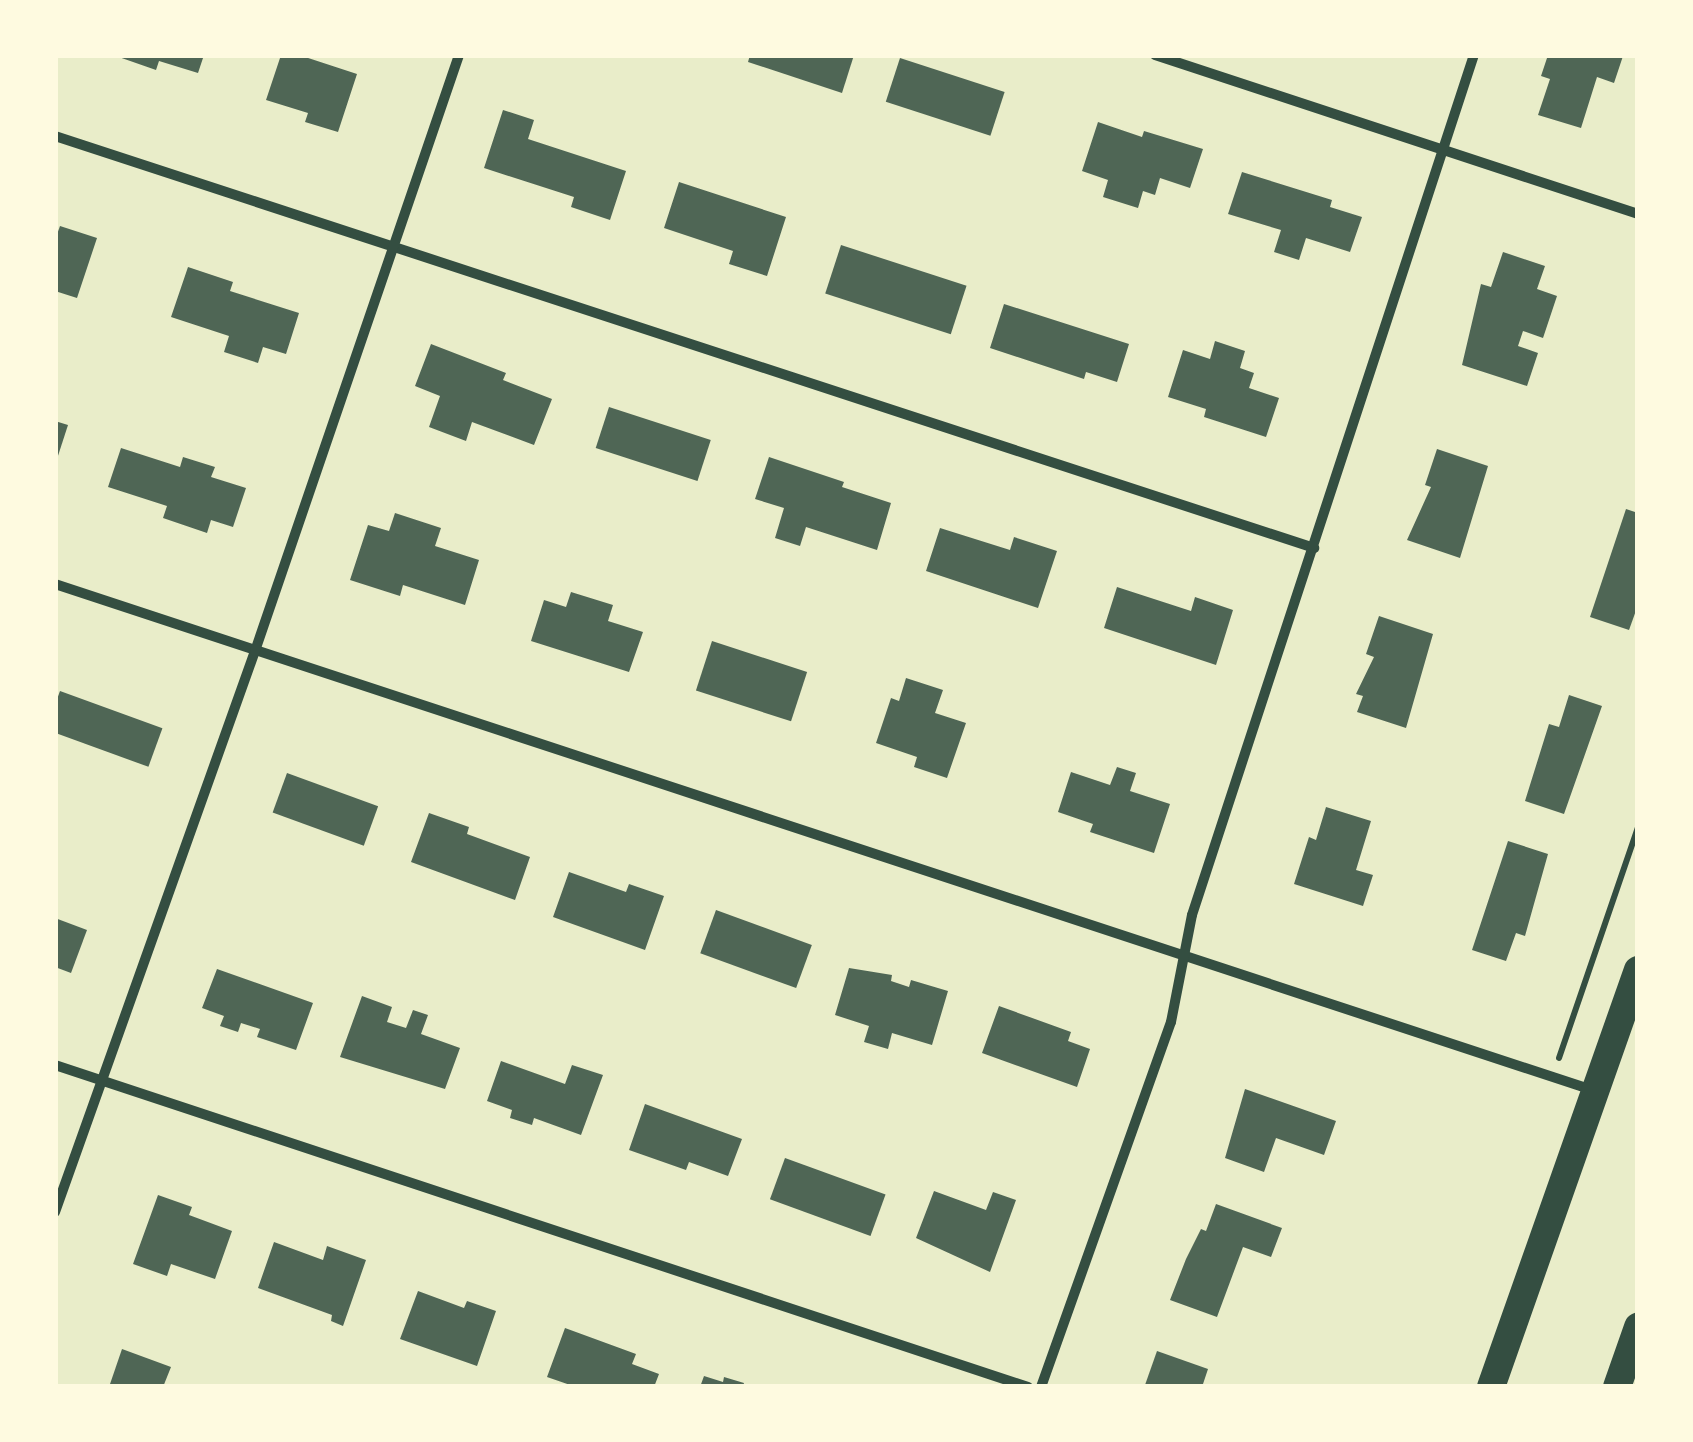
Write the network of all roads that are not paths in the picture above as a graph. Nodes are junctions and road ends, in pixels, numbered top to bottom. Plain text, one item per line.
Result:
1 (459, 55) edge
2 (1155, 55) edge
3 (1474, 55) edge
4 (55, 136) edge
5 (1444, 149) junction
6 (1638, 214) edge
7 (391, 247) junction
8 (1314, 548) junction
9 (55, 584) edge
10 (255, 651) junction
11 (1182, 954) junction
12 (1638, 970) edge
13 (55, 1065) edge
14 (102, 1081) junction
15 (1596, 1092) junction
16 (55, 1212) edge
17 (1638, 1327) edge
18 (1028, 1387) edge
19 (1040, 1387) edge
20 (1491, 1387) edge
21 (1617, 1387) edge

1 - 7 street
2 - 5 street
3 - 5 street
4 - 7 street
5 - 6 street
5 - 8 street
7 - 8 street
7 - 10 street
8 - 11 street
9 - 10 street
10 - 11 street
10 - 14 street
11 - 15 street
11 - 19 street
12 - 15 highway
13 - 14 street
14 - 16 street
14 - 18 street
15 - 20 highway
17 - 21 highway

